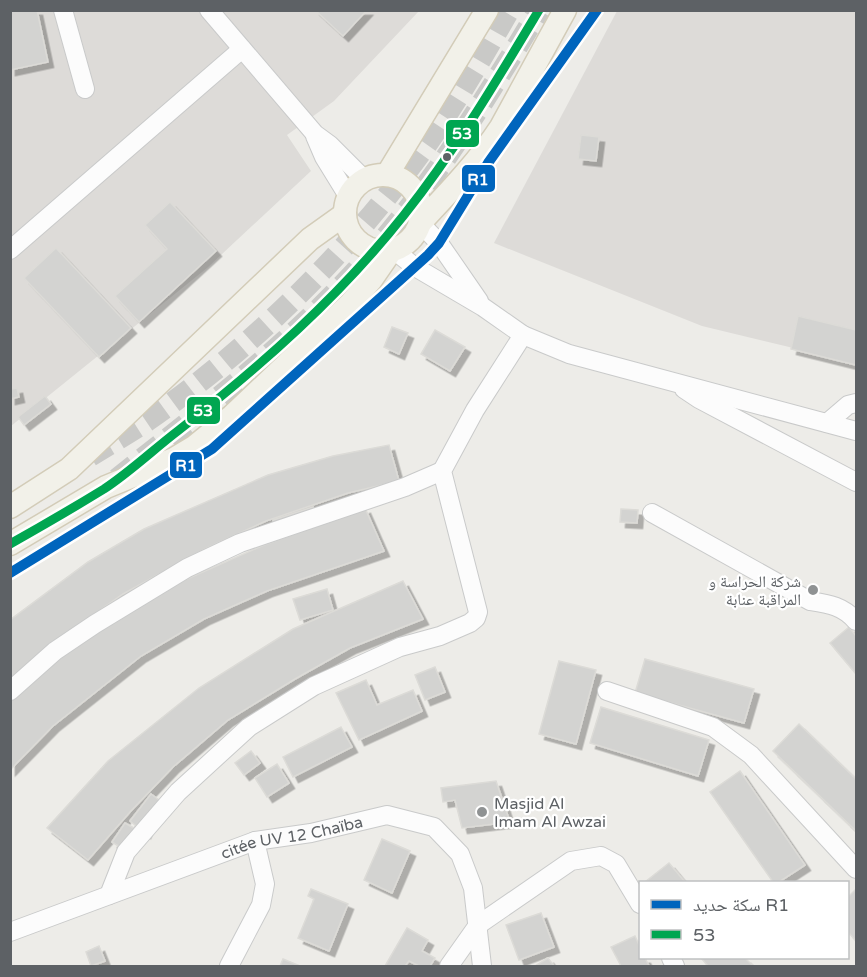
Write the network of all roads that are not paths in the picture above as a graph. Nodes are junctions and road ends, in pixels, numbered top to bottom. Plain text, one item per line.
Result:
1 (63, 10) edge
2 (209, 10) edge
3 (487, 10) edge
4 (565, 10) edge
5 (242, 49) junction
6 (85, 89) dead end
7 (315, 134) junction
8 (387, 175) junction
9 (364, 179) junction
10 (347, 205) junction
11 (420, 223) junction
12 (10, 250) edge
13 (393, 251) junction
14 (483, 307) junction
15 (523, 335) junction
16 (673, 381) junction
17 (856, 403) edge
18 (827, 423) junction
19 (856, 431) edge
20 (442, 471) junction
21 (856, 482) edge
22 (10, 507) edge
23 (652, 513) dead end
24 (10, 544) edge
25 (856, 621) edge
26 (10, 691) edge
27 (607, 691) dead end
28 (255, 841) junction
29 (856, 869) edge
30 (109, 895) junction
31 (639, 901) edge
32 (478, 926) junction
33 (10, 932) edge
34 (229, 966) edge
35 (449, 966) edge
36 (482, 966) edge

1 - 6 street
2 - 5 street
3 - 8 main road
4 - 11 main road
5 - 7 street
5 - 12 street
7 - 9 street
7 - 10 street
8 - 9 main road
8 - 11 main road
9 - 10 main road
10 - 13 main road
10 - 22 main road
11 - 13 main road
11 - 14 street
13 - 14 street
13 - 24 main road
14 - 15 street
15 - 16 street
15 - 20 street
16 - 18 street
16 - 21 street
17 - 18 street
18 - 19 street
20 - 26 street
20 - 30 street
23 - 25 street
27 - 29 street
28 - 30 street, citée UV 12 Chaïba
28 - 32 street, citée UV 12 Chaïba
28 - 34 street
30 - 33 street, citée UV 12 Chaïba
31 - 32 street
32 - 35 street
32 - 36 street, citée UV 12 Chaïba

